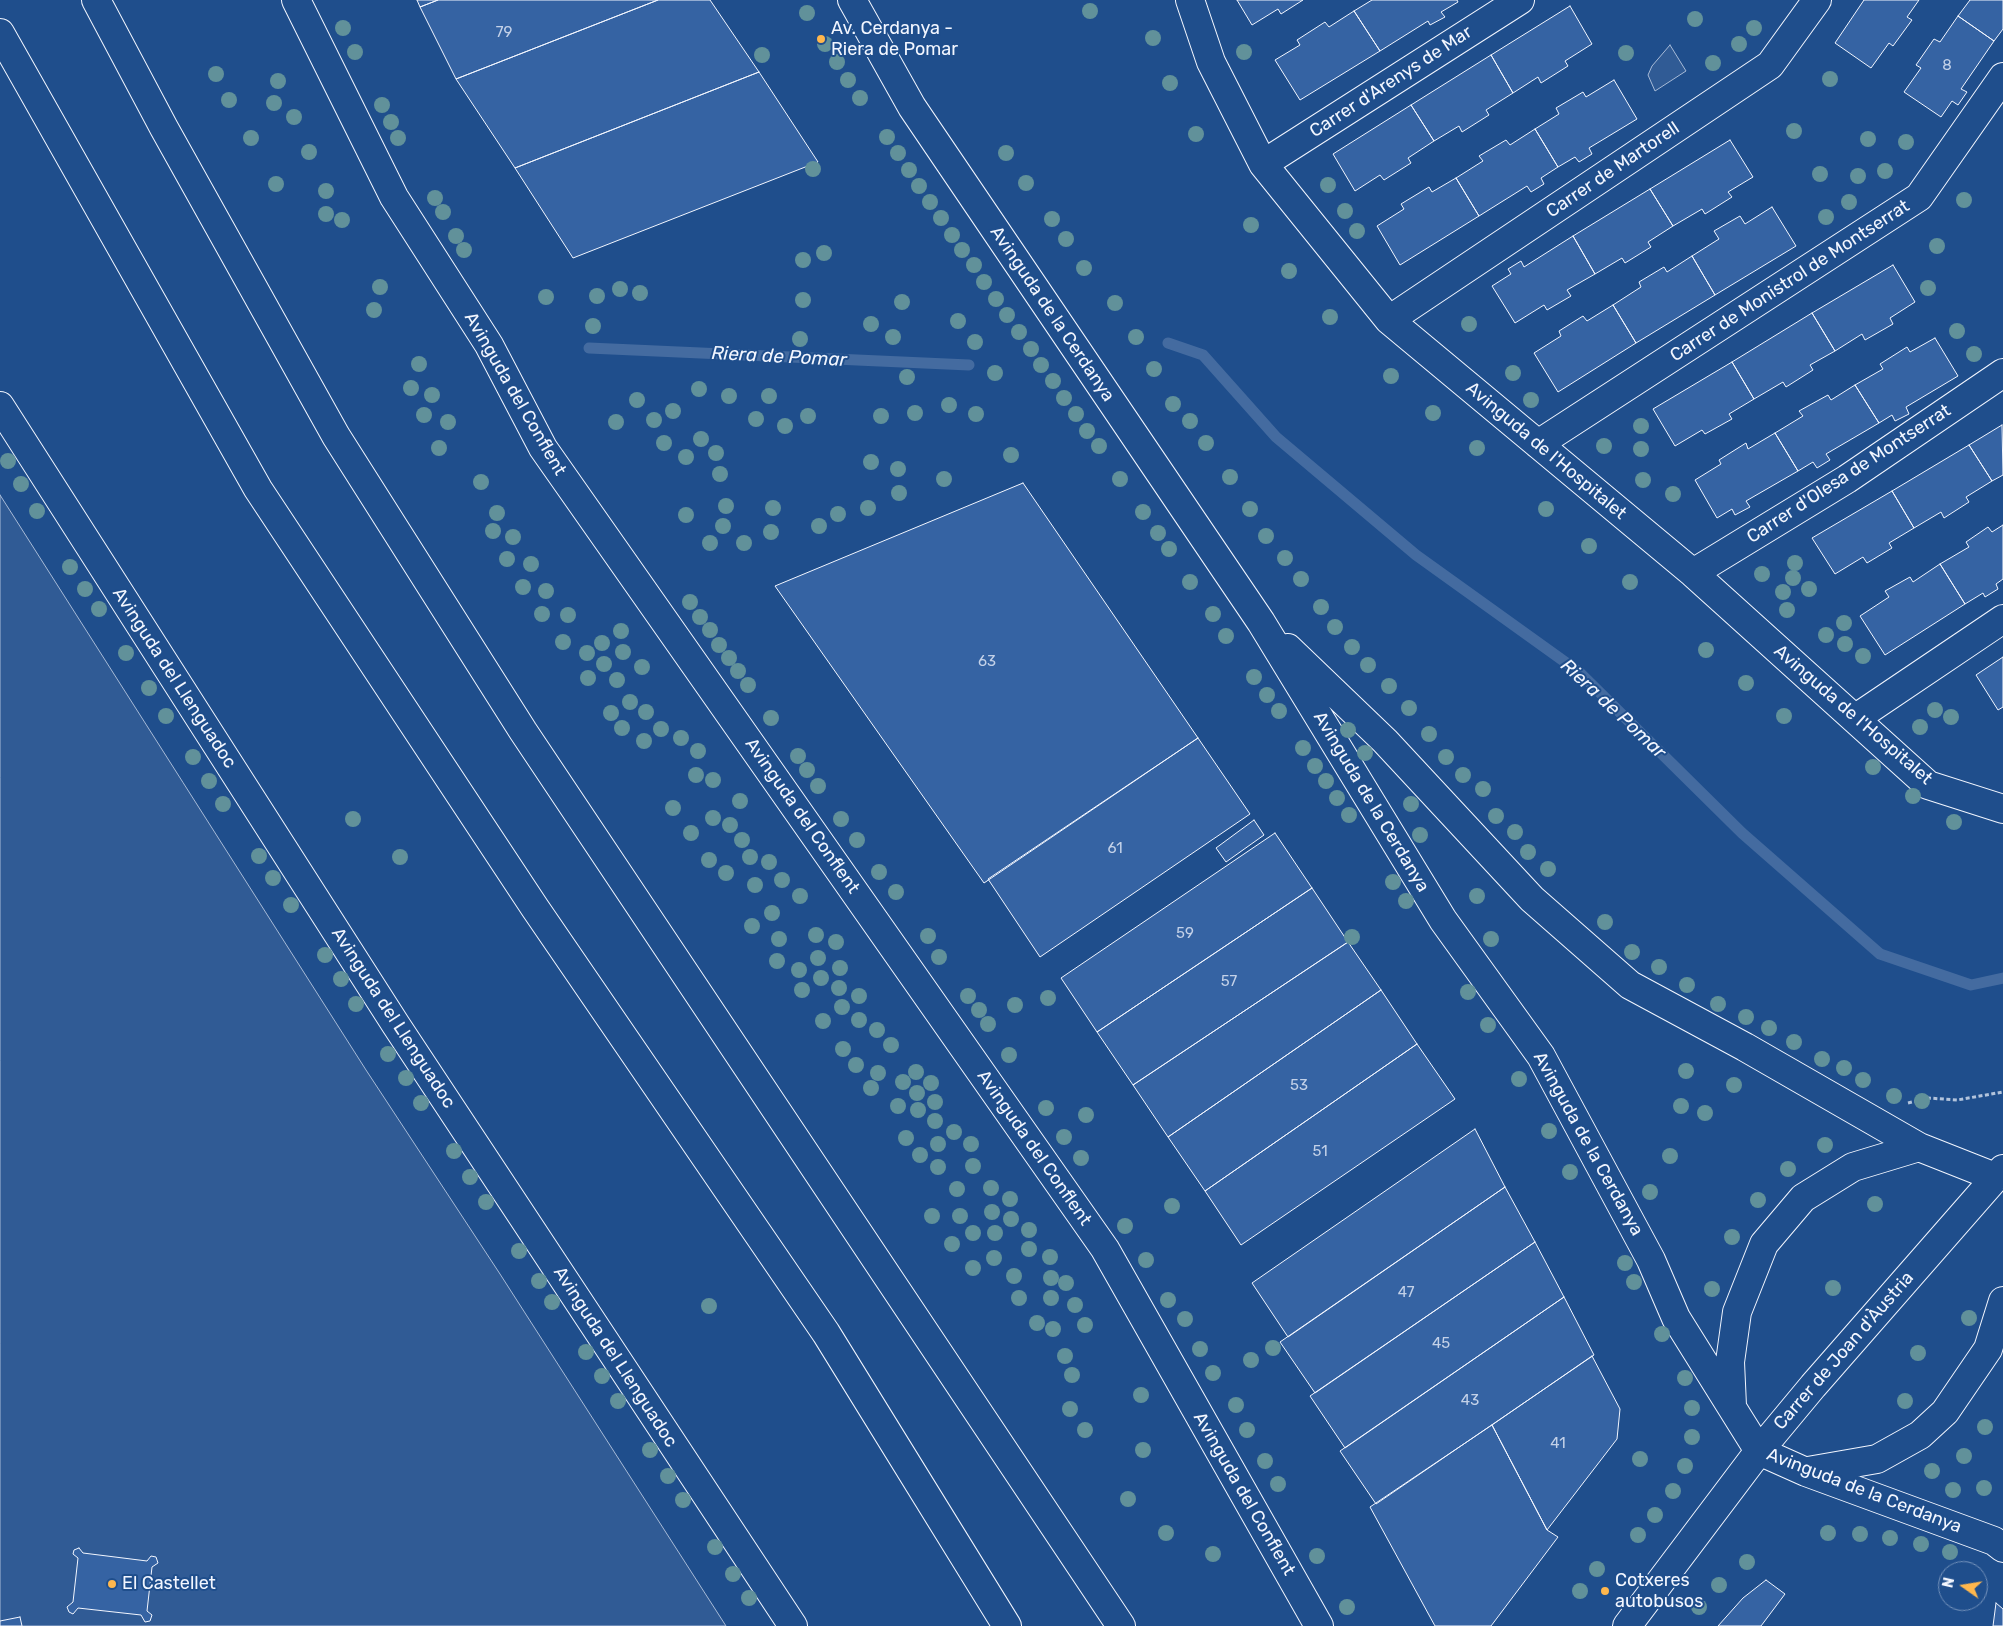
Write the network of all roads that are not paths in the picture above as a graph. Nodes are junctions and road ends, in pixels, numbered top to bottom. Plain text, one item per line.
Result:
1 (96, 0) edge
2 (296, 0) edge
3 (852, 0) edge
4 (1190, 0) edge
5 (1520, 0) edge
6 (1817, 0) edge
7 (0, 32) edge
8 (2003, 78) edge
9 (1262, 164) junction
10 (1389, 320) junction
11 (2003, 373) edge
12 (0, 406) edge
13 (1538, 444) junction
14 (1693, 573) junction
15 (2003, 619) edge
16 (1261, 622) junction
17 (1856, 718) junction
18 (2003, 809) edge
19 (1919, 1146) junction
20 (2000, 1180) edge
21 (2003, 1301) edge
22 (1732, 1406) junction
23 (1759, 1452) junction
24 (1806, 1472) junction
25 (2003, 1548) edge
26 (793, 1626) edge
27 (1007, 1626) edge
28 (1121, 1626) edge
29 (1319, 1626) edge
30 (1627, 1626) edge

1 - 28 main road
2 - 29 main road, Avinguda del Conflent
3 - 16 main road, Avinguda de la Cerdanya
4 - 9 main road, Avinguda de l'Hospitalet
5 - 9 main road, Carrer d'Arenys de Mar
6 - 10 main road, Carrer de Martorell
7 - 27 main road
8 - 13 main road, Carrer de Monistrol de Montserrat
9 - 10 main road, Avinguda de l'Hospitalet
10 - 13 main road, Avinguda de l'Hospitalet
11 - 14 main road, Carrer d'Olesa de Montserrat
12 - 26 main road, Avinguda del Llenguadoc
13 - 14 main road, Avinguda de l'Hospitalet
14 - 17 main road, Avinguda de l'Hospitalet
15 - 17 main road
16 - 19 main road, Avinguda de la Cerdanya
16 - 22 main road, Avinguda de la Cerdanya
17 - 18 main road, Avinguda de l'Hospitalet
19 - 20 main road, Carrer de Joan d'Àustria
19 - 22 main road
20 - 23 main road, Carrer de Joan d'Àustria
21 - 24 main road
22 - 23 main road, Avinguda de la Cerdanya
23 - 24 main road, Avinguda de la Cerdanya
23 - 30 main road, Carrer de Joan d'Àustria
24 - 25 main road, Avinguda de la Cerdanya

